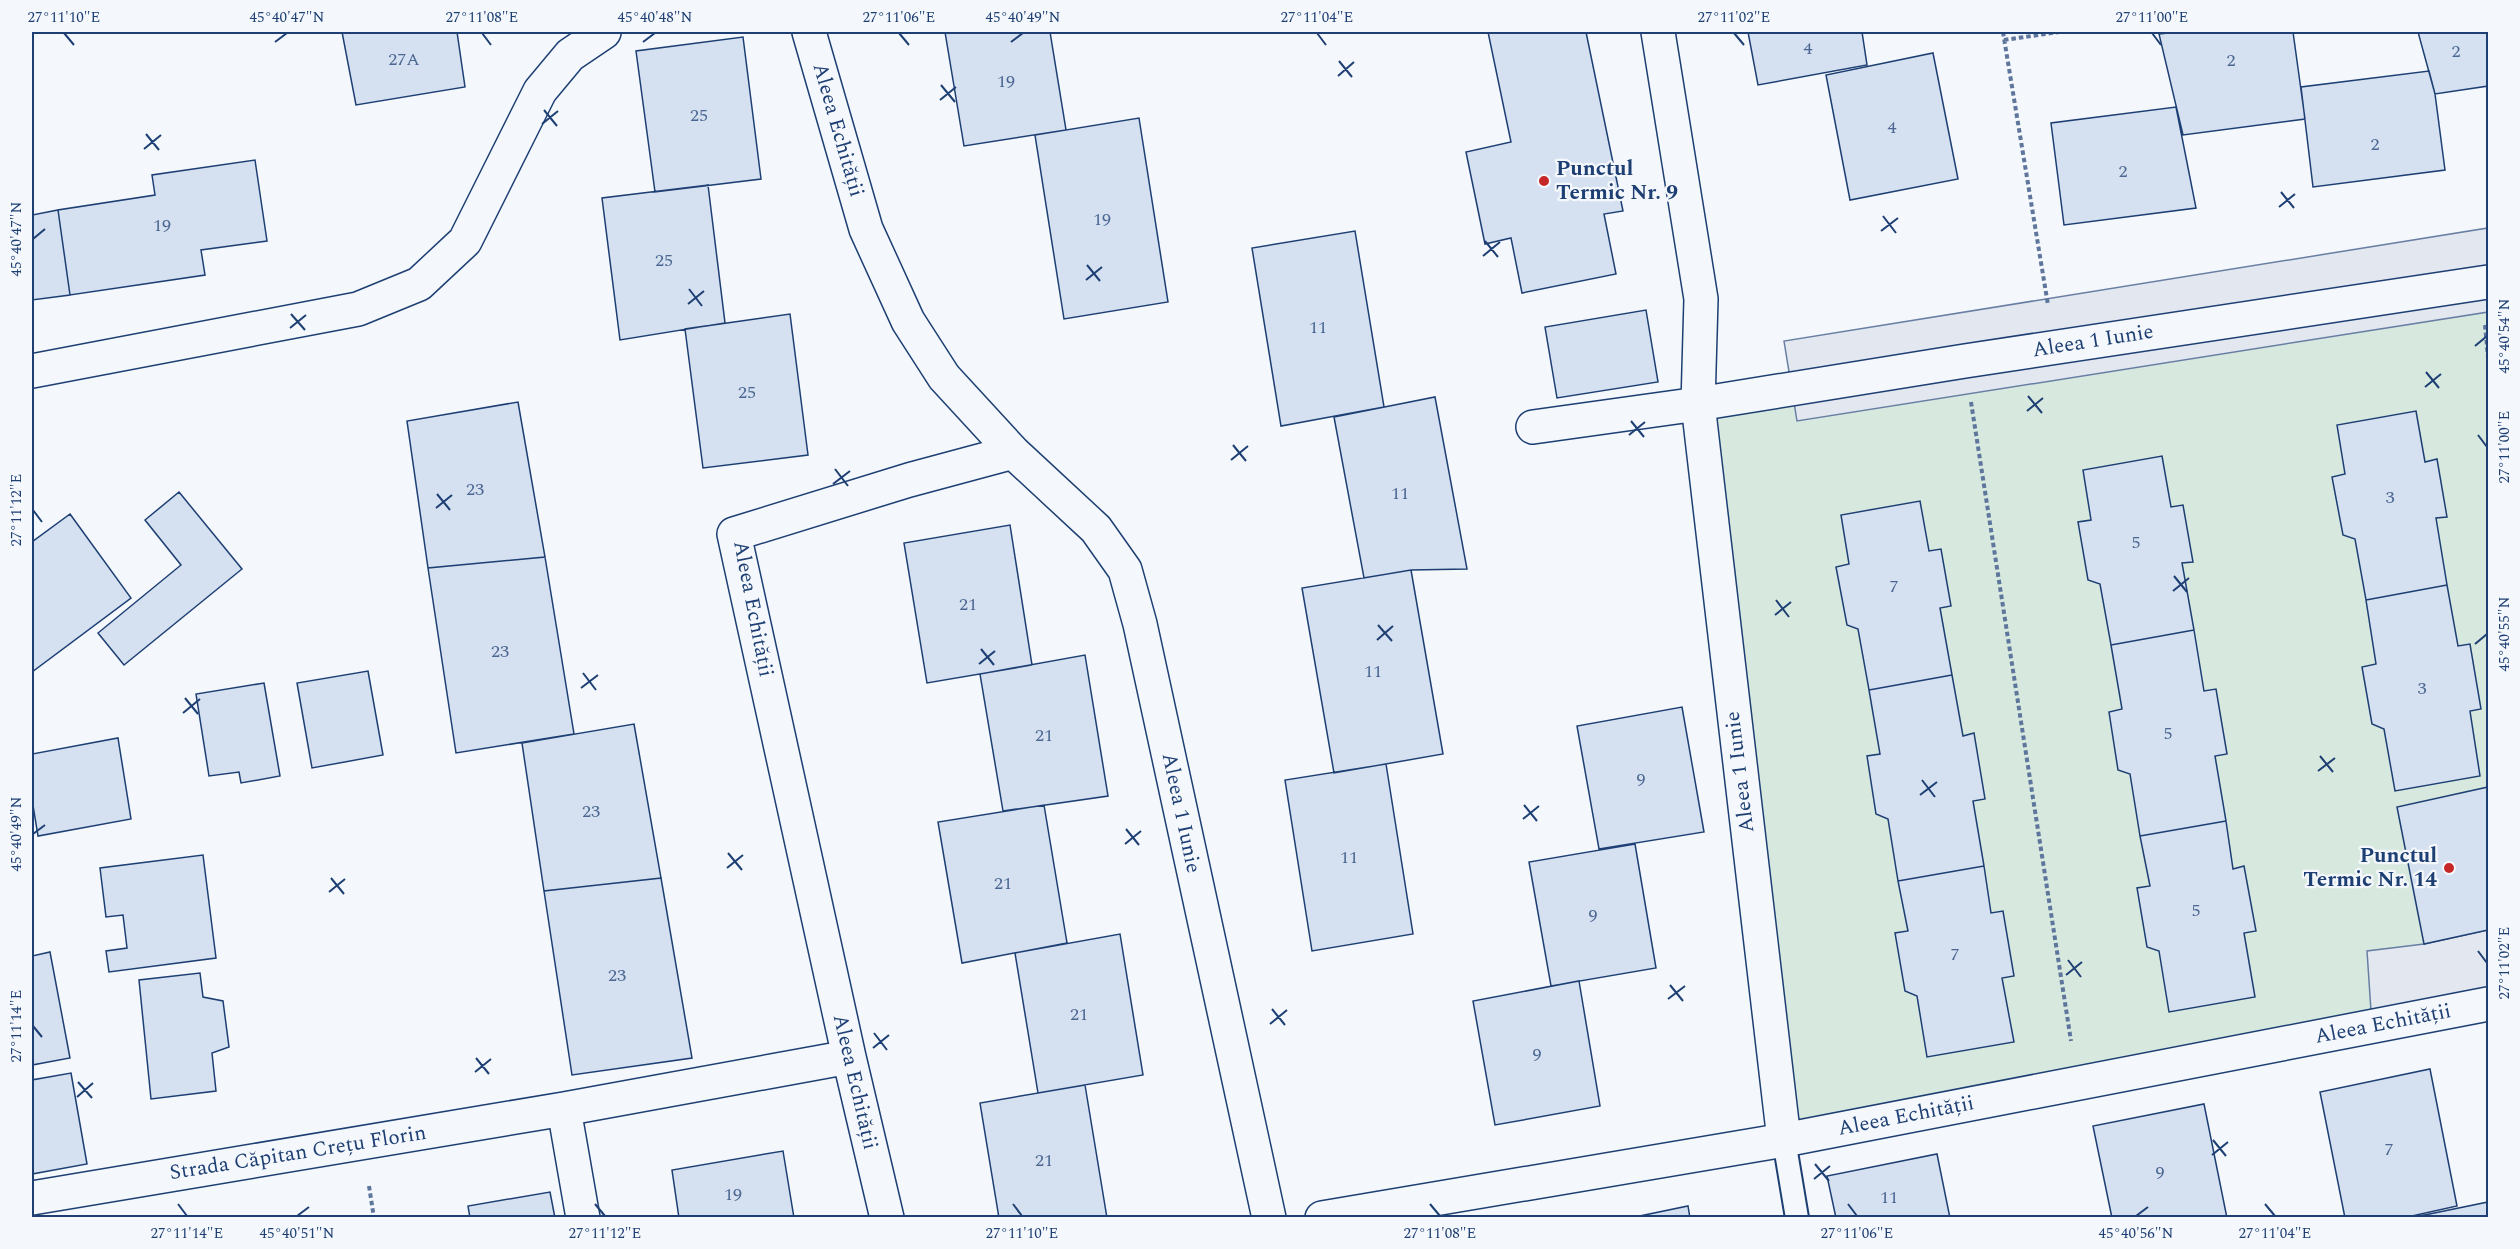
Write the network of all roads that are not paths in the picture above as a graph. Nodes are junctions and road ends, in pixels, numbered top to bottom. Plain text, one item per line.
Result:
1 (604, 32) edge
2 (809, 32) edge
3 (1658, 32) edge
4 (2488, 282) edge
5 (32, 371) edge
6 (1698, 404) junction
7 (1533, 427) dead end
8 (1013, 452) junction
9 (2488, 1004) edge
10 (849, 1058) junction
11 (564, 1109) junction
12 (1784, 1140) junction
13 (32, 1197) edge
14 (583, 1218) edge
15 (887, 1218) edge
16 (1269, 1218) edge
17 (1322, 1218) edge
18 (1797, 1218) edge

1 - 5 street
2 - 8 street, Aleea Echității
3 - 6 street, Aleea 1 Iunie
4 - 6 street, Aleea 1 Iunie
6 - 7 street, Aleea 1 Iunie
6 - 12 street, Aleea 1 Iunie
8 - 10 street, Aleea Echității
8 - 16 street, Aleea 1 Iunie
9 - 12 street, Aleea Echității
10 - 11 street, Strada Căpitan Crețu Florin
10 - 15 street, Aleea Echității
11 - 13 street, Strada Căpitan Crețu Florin
11 - 14 street
12 - 17 street, Aleea Echității
12 - 18 lane

